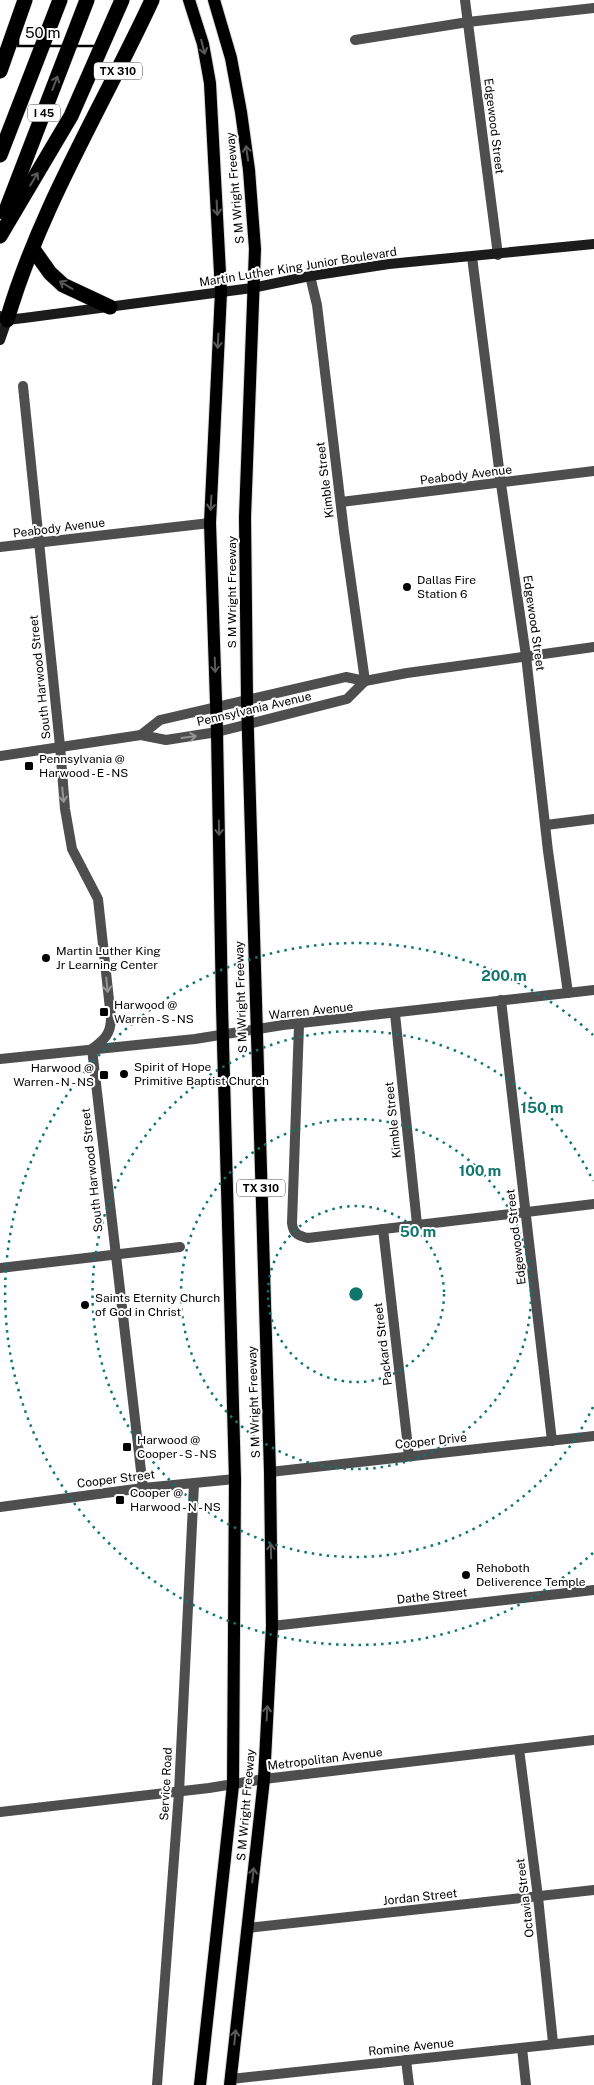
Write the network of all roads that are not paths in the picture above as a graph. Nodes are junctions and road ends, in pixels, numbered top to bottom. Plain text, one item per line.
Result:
1 (25, 0) edge
2 (60, 0) edge
3 (87, 0) edge
4 (122, 0) edge
5 (152, 0) edge
6 (188, 0) edge
7 (214, 0) edge
8 (465, 0) edge
9 (594, 8) edge
10 (468, 22) junction
11 (355, 40) dead end
12 (0, 71) edge
13 (0, 155) edge
14 (0, 226) edge
15 (0, 236) edge
16 (594, 244) edge
17 (33, 250) junction
18 (498, 255) junction
19 (472, 257) junction
20 (310, 276) junction
21 (252, 288) junction
22 (221, 292) junction
23 (110, 307) junction
24 (2, 320) edge
25 (0, 340) edge
26 (23, 386) dead end
27 (594, 471) edge
28 (501, 484) junction
29 (341, 502) junction
30 (210, 523) junction
31 (38, 542) junction
32 (0, 548) edge
33 (594, 648) edge
34 (526, 656) junction
35 (364, 681) junction
36 (247, 700) junction
37 (216, 706) junction
38 (247, 725) junction
39 (217, 732) junction
40 (141, 734) junction
41 (60, 746) junction
42 (0, 756) edge
43 (594, 819) edge
44 (546, 825) junction
45 (594, 990) edge
46 (568, 993) junction
47 (501, 1000) junction
48 (394, 1014) junction
49 (298, 1024) junction
50 (255, 1029) junction
51 (222, 1035) junction
52 (92, 1049) junction
53 (0, 1059) edge
54 (594, 1204) edge
55 (526, 1211) junction
56 (417, 1224) junction
57 (382, 1229) junction
58 (180, 1247) dead end
59 (114, 1255) junction
60 (0, 1268) edge
61 (594, 1436) edge
62 (552, 1441) junction
63 (409, 1456) junction
64 (270, 1472) junction
65 (235, 1479) junction
66 (194, 1484) junction
67 (143, 1488) junction
68 (0, 1506) edge
69 (594, 1590) edge
70 (272, 1626) junction
71 (594, 1740) edge
72 (519, 1749) junction
73 (264, 1779) junction
74 (233, 1785) junction
75 (179, 1792) junction
76 (0, 1812) edge
77 (594, 1890) edge
78 (538, 1897) junction
79 (248, 1928) junction
80 (594, 2040) edge
81 (553, 2044) junction
82 (522, 2048) junction
83 (406, 2060) junction
84 (230, 2082) edge
85 (157, 2085) edge
86 (200, 2085) edge
87 (409, 2085) edge
88 (526, 2085) edge

1 - 12 highway
2 - 13 highway, I 45
14 -> 3 highway, I 45
15 -> 4 highway
5 - 17 highway, TX 310
6 -> 22 main road, S M Wright Freeway
21 -> 7 main road, S M Wright Freeway
8 - 10 street, Edgewood Street
9 - 10 street
10 - 11 street
10 - 18 street, Edgewood Street
16 - 18 main road, Martin Luther King Junior Boulevard
23 -> 17 highway
17 - 24 highway
18 - 19 main road, Martin Luther King Junior Boulevard
19 - 20 main road, Martin Luther King Junior Boulevard
19 - 28 street, Edgewood Street
20 - 21 main road, Martin Luther King Junior Boulevard
20 - 29 street, Kimble Street
21 - 22 main road, Martin Luther King Junior Boulevard
21 - 36 main road, S M Wright Freeway / TX 310
22 - 23 main road, Martin Luther King Junior Boulevard
22 -> 30 main road, S M Wright Freeway / TX 310
23 - 24 main road, Martin Luther King Junior Boulevard
24 - 25 main road
26 - 31 street, South Harwood Street
27 - 28 street, Peabody Avenue
28 - 29 street, Peabody Avenue
28 - 34 street, Edgewood Street
29 - 35 street, Kimble Street
30 - 31 street, Peabody Avenue
30 -> 37 main road, S M Wright Freeway / TX 310
31 - 32 street, Peabody Avenue
31 - 41 street, South Harwood Street
33 - 34 street, Pennsylvania Avenue
34 - 35 street, Pennsylvania Avenue
34 - 44 street, Edgewood Street
35 - 36 street, Pennsylvania Avenue
35 - 38 street, Pennsylvania Avenue
36 - 37 street, Pennsylvania Avenue
36 - 38 main road, S M Wright Freeway / TX 310
37 - 39 main road, S M Wright Freeway / TX 310
37 - 40 street, Pennsylvania Avenue
38 - 39 street, Pennsylvania Avenue
38 - 50 main road, S M Wright Freeway / TX 310
40 -> 39 street, Pennsylvania Avenue
39 -> 51 main road, S M Wright Freeway / TX 310
40 - 41 street, Pennsylvania Avenue
41 - 42 street, Pennsylvania Avenue
41 -> 52 street, South Harwood Street
43 - 44 street
44 - 46 street, Edgewood Street
45 - 46 street, Warren Avenue
46 - 47 street, Warren Avenue
47 - 48 street, Warren Avenue
47 - 55 street, Edgewood Street
48 - 49 street, Warren Avenue
48 - 56 street, Kimble Street
49 - 50 street, Warren Avenue
49 - 57 street
50 - 51 street, Warren Avenue
50 - 64 main road, S M Wright Freeway / TX 310
51 - 52 street, Warren Avenue
51 - 65 main road, S M Wright Freeway / TX 310
52 - 53 street, Warren Avenue
52 - 59 street, South Harwood Street
54 - 55 street
55 - 56 street
55 - 62 street, Edgewood Street
56 - 57 street
57 - 63 street, Packard Street
58 - 59 street
59 - 60 street
59 - 67 street, South Harwood Street
61 - 62 street, Cooper Drive
62 - 63 street, Cooper Drive
63 - 64 street, Cooper Drive
70 -> 64 main road, S M Wright Freeway / TX 310
65 - 66 street, Cooper Street
65 - 74 main road, S M Wright Freeway / TX 310
66 - 67 street, Cooper Street
66 - 75 street, Service Road
67 - 68 street, Cooper Street
69 - 70 street, Dathe Street
73 -> 70 main road, S M Wright Freeway / TX 310
71 - 72 street, Metropolitan Avenue
72 - 73 street, Metropolitan Avenue
72 - 78 street, Octavia Street
73 - 74 street, Metropolitan Avenue
79 -> 73 main road, S M Wright Freeway / TX 310
74 - 75 street, Metropolitan Avenue
74 - 86 main road, S M Wright Freeway / TX 310
75 - 76 street, Metropolitan Avenue
75 - 85 street, Service Road
77 - 78 street, Jordan Street
78 - 79 street, Jordan Street
78 - 81 street, Octavia Street
84 -> 79 main road, S M Wright Freeway / TX 310
80 - 81 street, Romine Avenue
81 - 82 street, Romine Avenue
82 - 83 street, Romine Avenue
82 - 88 street
83 - 84 street, Romine Avenue
83 - 87 street

